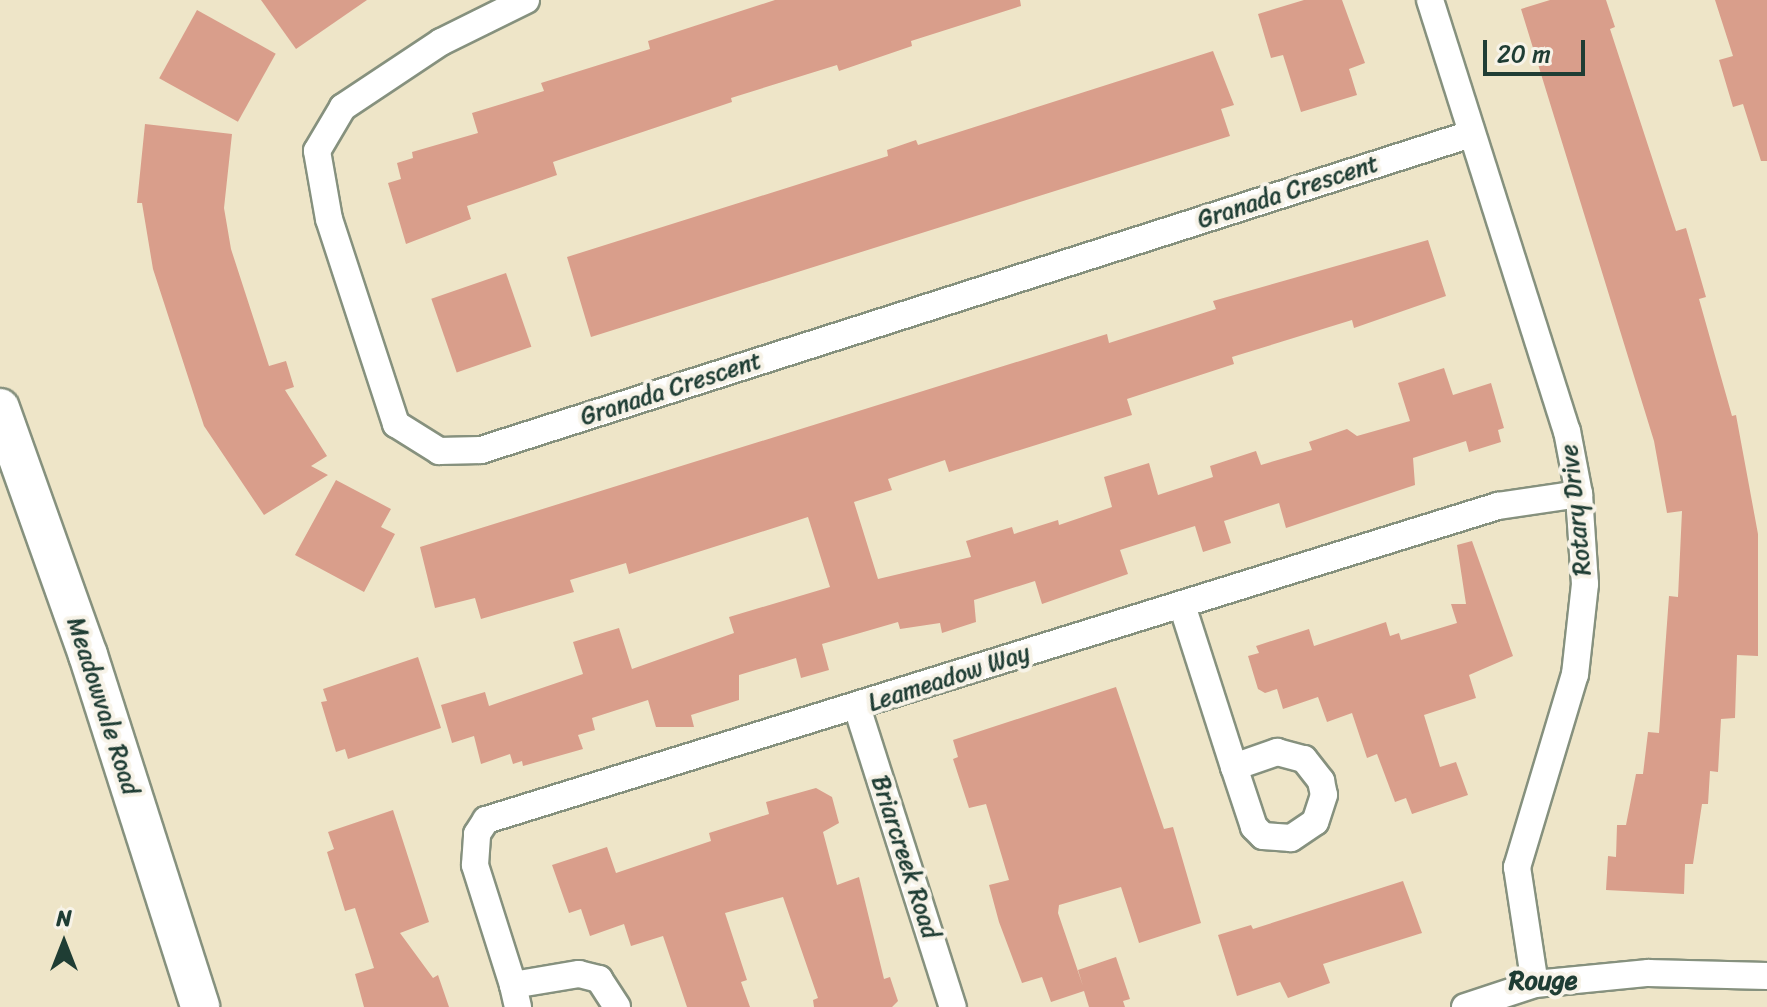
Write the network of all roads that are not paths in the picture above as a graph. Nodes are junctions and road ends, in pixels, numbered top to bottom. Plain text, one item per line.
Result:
1 (526, 0) edge
2 (1430, 0) edge
3 (1471, 134) junction
4 (0, 408) edge
5 (1579, 494) junction
6 (1182, 605) junction
7 (857, 707) junction
8 (1234, 767) dead end
9 (1767, 976) edge
10 (1535, 984) junction
11 (516, 996) edge
12 (200, 1007) edge
13 (617, 1007) edge
14 (953, 1007) edge
15 (1465, 1007) edge

1 - 3 street, Granada Crescent
2 - 3 street, Rotary Drive
3 - 5 street, Rotary Drive
4 - 12 main road, Meadowvale Road
5 - 6 street, Leameadow Way
5 - 10 street, Rotary Drive
6 - 7 street, Leameadow Way
6 - 8 street
7 - 11 street, Leameadow Way
7 - 14 street, Briarcreek Road
9 - 10 street
10 - 15 street
11 - 13 street, Leameadow Way

